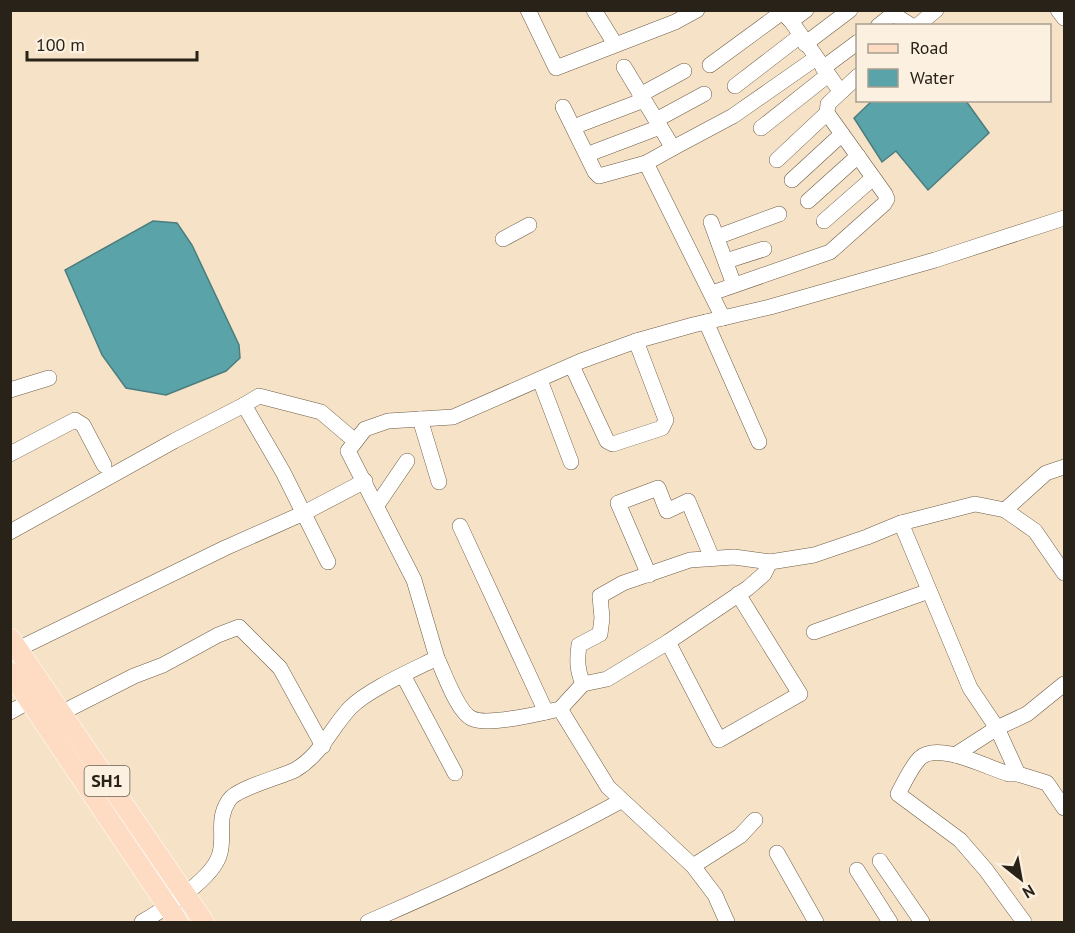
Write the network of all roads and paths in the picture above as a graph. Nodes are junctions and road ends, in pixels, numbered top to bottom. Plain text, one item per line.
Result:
1 (528, 10) edge
2 (594, 10) edge
3 (697, 10) edge
4 (806, 10) edge
5 (850, 10) edge
6 (936, 10) edge
7 (1058, 10) edge
8 (784, 15) edge
9 (1065, 18) edge
10 (880, 24) edge
11 (909, 24) edge
12 (918, 24) edge
13 (803, 40) junction
14 (856, 43) edge
15 (615, 44) junction
16 (710, 65) dead end
17 (624, 67) dead end
18 (822, 67) junction
19 (684, 71) dead end
20 (856, 78) edge
21 (735, 86) dead end
22 (840, 91) junction
23 (704, 94) dead end
24 (642, 98) junction
25 (563, 107) dead end
26 (827, 113) junction
27 (658, 123) junction
28 (581, 124) dead end
29 (761, 128) dead end
30 (842, 134) junction
31 (673, 148) junction
32 (594, 152) dead end
33 (858, 156) junction
34 (777, 160) dead end
35 (646, 163) junction
36 (873, 178) junction
37 (792, 180) dead end
38 (808, 201) dead end
39 (779, 214) dead end
40 (1065, 218) edge
41 (824, 221) dead end
42 (711, 222) dead end
43 (529, 225) dead end
44 (717, 237) junction
45 (503, 239) dead end
46 (764, 249) dead end
47 (726, 261) junction
48 (734, 285) junction
49 (712, 293) junction
50 (723, 318) junction
51 (706, 322) junction
52 (636, 341) junction
53 (572, 366) junction
54 (49, 378) dead end
55 (540, 380) junction
56 (10, 390) edge
57 (244, 405) junction
58 (420, 419) junction
59 (355, 441) junction
60 (759, 442) dead end
61 (10, 454) edge
62 (407, 461) dead end
63 (571, 462) dead end
64 (104, 465) dead end
65 (1065, 467) edge
66 (365, 481) junction
67 (439, 482) dead end
68 (377, 505) junction
69 (1005, 510) junction
70 (304, 513) junction
71 (901, 523) junction
72 (460, 526) dead end
73 (10, 532) edge
74 (712, 558) junction
75 (328, 561) dead end
76 (770, 562) junction
77 (1065, 573) edge
78 (649, 575) junction
79 (929, 591) junction
80 (738, 594) junction
81 (814, 632) dead end
82 (668, 642) junction
83 (14, 644) edge
84 (437, 658) junction
85 (10, 672) edge
86 (402, 675) junction
87 (583, 684) junction
88 (1065, 684) edge
89 (30, 701) junction
90 (553, 711) junction
91 (10, 712) edge
92 (61, 713) junction
93 (997, 728) junction
94 (323, 746) junction
95 (955, 755) junction
96 (455, 773) dead end
97 (1018, 774) junction
98 (621, 801) junction
99 (1065, 808) edge
100 (755, 820) dead end
101 (777, 853) dead end
102 (880, 861) dead end
103 (693, 866) junction
104 (857, 870) dead end
105 (185, 894) junction
106 (173, 915) edge
107 (142, 922) edge
108 (204, 922) edge
109 (368, 922) edge
110 (727, 922) edge
111 (816, 922) edge
112 (890, 922) edge
113 (922, 922) edge
114 (1024, 922) edge

1 - 15 street
2 - 15 street
3 - 15 street
4 - 8 street
5 - 13 street
6 - 12 street
7 - 9 street
8 - 13 street
8 - 16 street
10 - 11 street
13 - 18 street
13 - 21 street
14 - 18 street
17 - 24 street
18 - 22 street
18 - 29 street
18 - 31 street
19 - 24 street
20 - 22 street
22 - 26 street
23 - 27 street
24 - 27 street
24 - 28 street
25 - 35 street
26 - 30 street
26 - 34 street
27 - 31 street
27 - 32 street
30 - 33 street
30 - 37 street
31 - 35 street
33 - 36 street
33 - 38 street
35 - 49 street
36 - 41 street
36 - 48 street
39 - 44 street
40 - 50 street
42 - 44 street
43 - 45 street
44 - 47 street
46 - 47 street
47 - 48 street
48 - 49 street
49 - 50 street
50 - 51 street
51 - 52 street
51 - 60 street
52 - 53 street
52 - 53 street
53 - 55 street
54 - 56 street
55 - 58 street
55 - 63 street
57 - 59 street
57 - 70 street
57 - 73 street
58 - 59 street
58 - 67 street
59 - 66 street
61 - 64 street
62 - 68 street
65 - 69 street
66 - 68 street
66 - 70 street
68 - 84 street
69 - 71 street
69 - 77 street
70 - 75 street
70 - 83 street
71 - 76 street
71 - 79 street
72 - 90 street
74 - 76 street
74 - 78 street
74 - 78 street
76 - 80 street
78 - 87 street
79 - 81 street
79 - 93 street
80 - 82 street
80 - 82 street
82 - 87 street
83 - 92 main road, SH1
84 - 86 street
84 - 90 street
85 - 89 main road, SH1
86 - 94 street
86 - 96 street
87 - 90 street
88 - 93 street
89 - 91 street
89 - 106 main road, SH1
90 - 98 street
92 - 94 street
92 - 105 main road, SH1
93 - 95 street
93 - 97 street
94 - 105 street
95 - 97 street
95 - 114 street
97 - 99 street
98 - 103 street
98 - 109 street
100 - 103 street
101 - 111 street
102 - 113 street
103 - 110 street
104 - 112 street
105 - 106 street
105 - 108 main road, SH1
106 - 107 street

